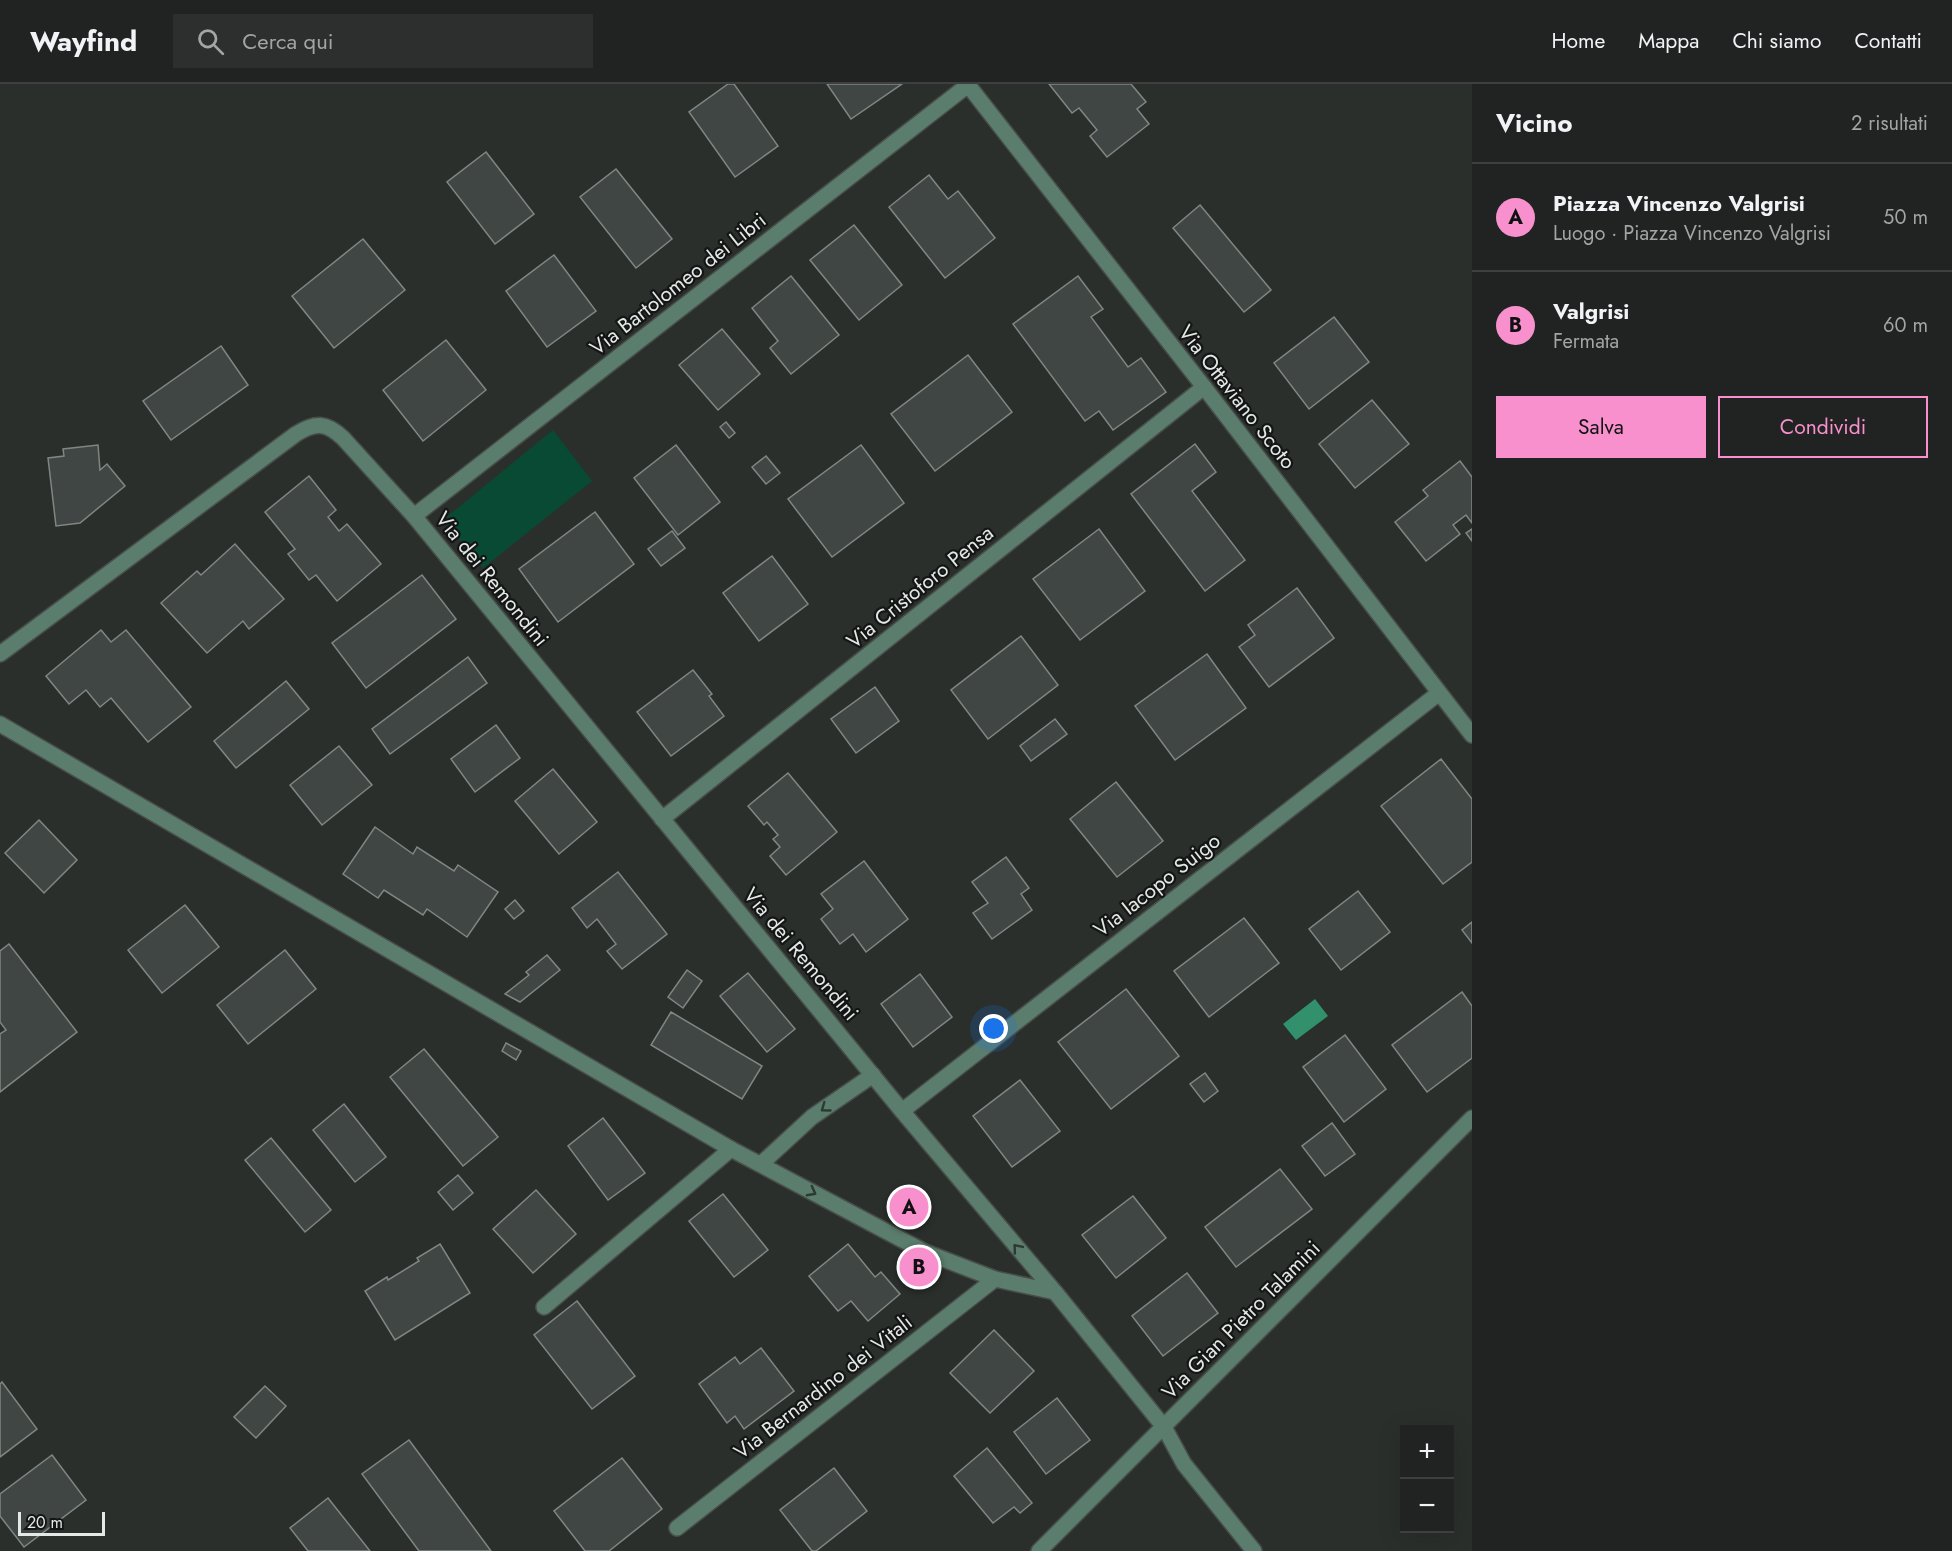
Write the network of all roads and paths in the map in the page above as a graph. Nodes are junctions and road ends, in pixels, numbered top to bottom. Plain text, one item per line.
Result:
1 (968, 85) edge
2 (950, 90) edge
3 (1204, 387) junction
4 (414, 516) junction
5 (0, 654) edge
6 (1438, 693) junction
7 (0, 724) edge
8 (1472, 735) edge
9 (662, 819) junction
10 (873, 1075) junction
11 (902, 1111) junction
12 (1472, 1118) edge
13 (730, 1149) junction
14 (761, 1164) junction
15 (995, 1279) junction
16 (1055, 1292) junction
17 (544, 1307) dead end
18 (1164, 1427) junction
19 (677, 1528) dead end
20 (1039, 1551) edge
21 (1254, 1551) edge

1 - 2 street, Via Bartolomeo dei Libri
1 - 3 street, Via Ottaviano Scoto
2 - 4 street, Via Bartolomeo dei Libri
3 - 6 street, Via Ottaviano Scoto
3 - 9 street, Via Cristoforo Pensa
4 - 5 street, Via dei Remondini
4 - 9 street, Via dei Remondini
6 - 8 street, Via Ottaviano Scoto
6 - 11 street, Via Iacopo Suigo
7 - 13 street
9 - 10 street, Via dei Remondini
10 - 11 street, Via dei Remondini
10 -> 14 street
16 -> 11 street, Via dei Remondini
12 - 18 street, Via Gian Pietro Talamini
13 - 14 street
13 - 17 street
14 -> 15 street
15 - 16 street
15 - 19 street, Via Bernardino dei Vitali
16 - 18 street
18 - 20 street, Via Gian Pietro Talamini
18 - 21 street

